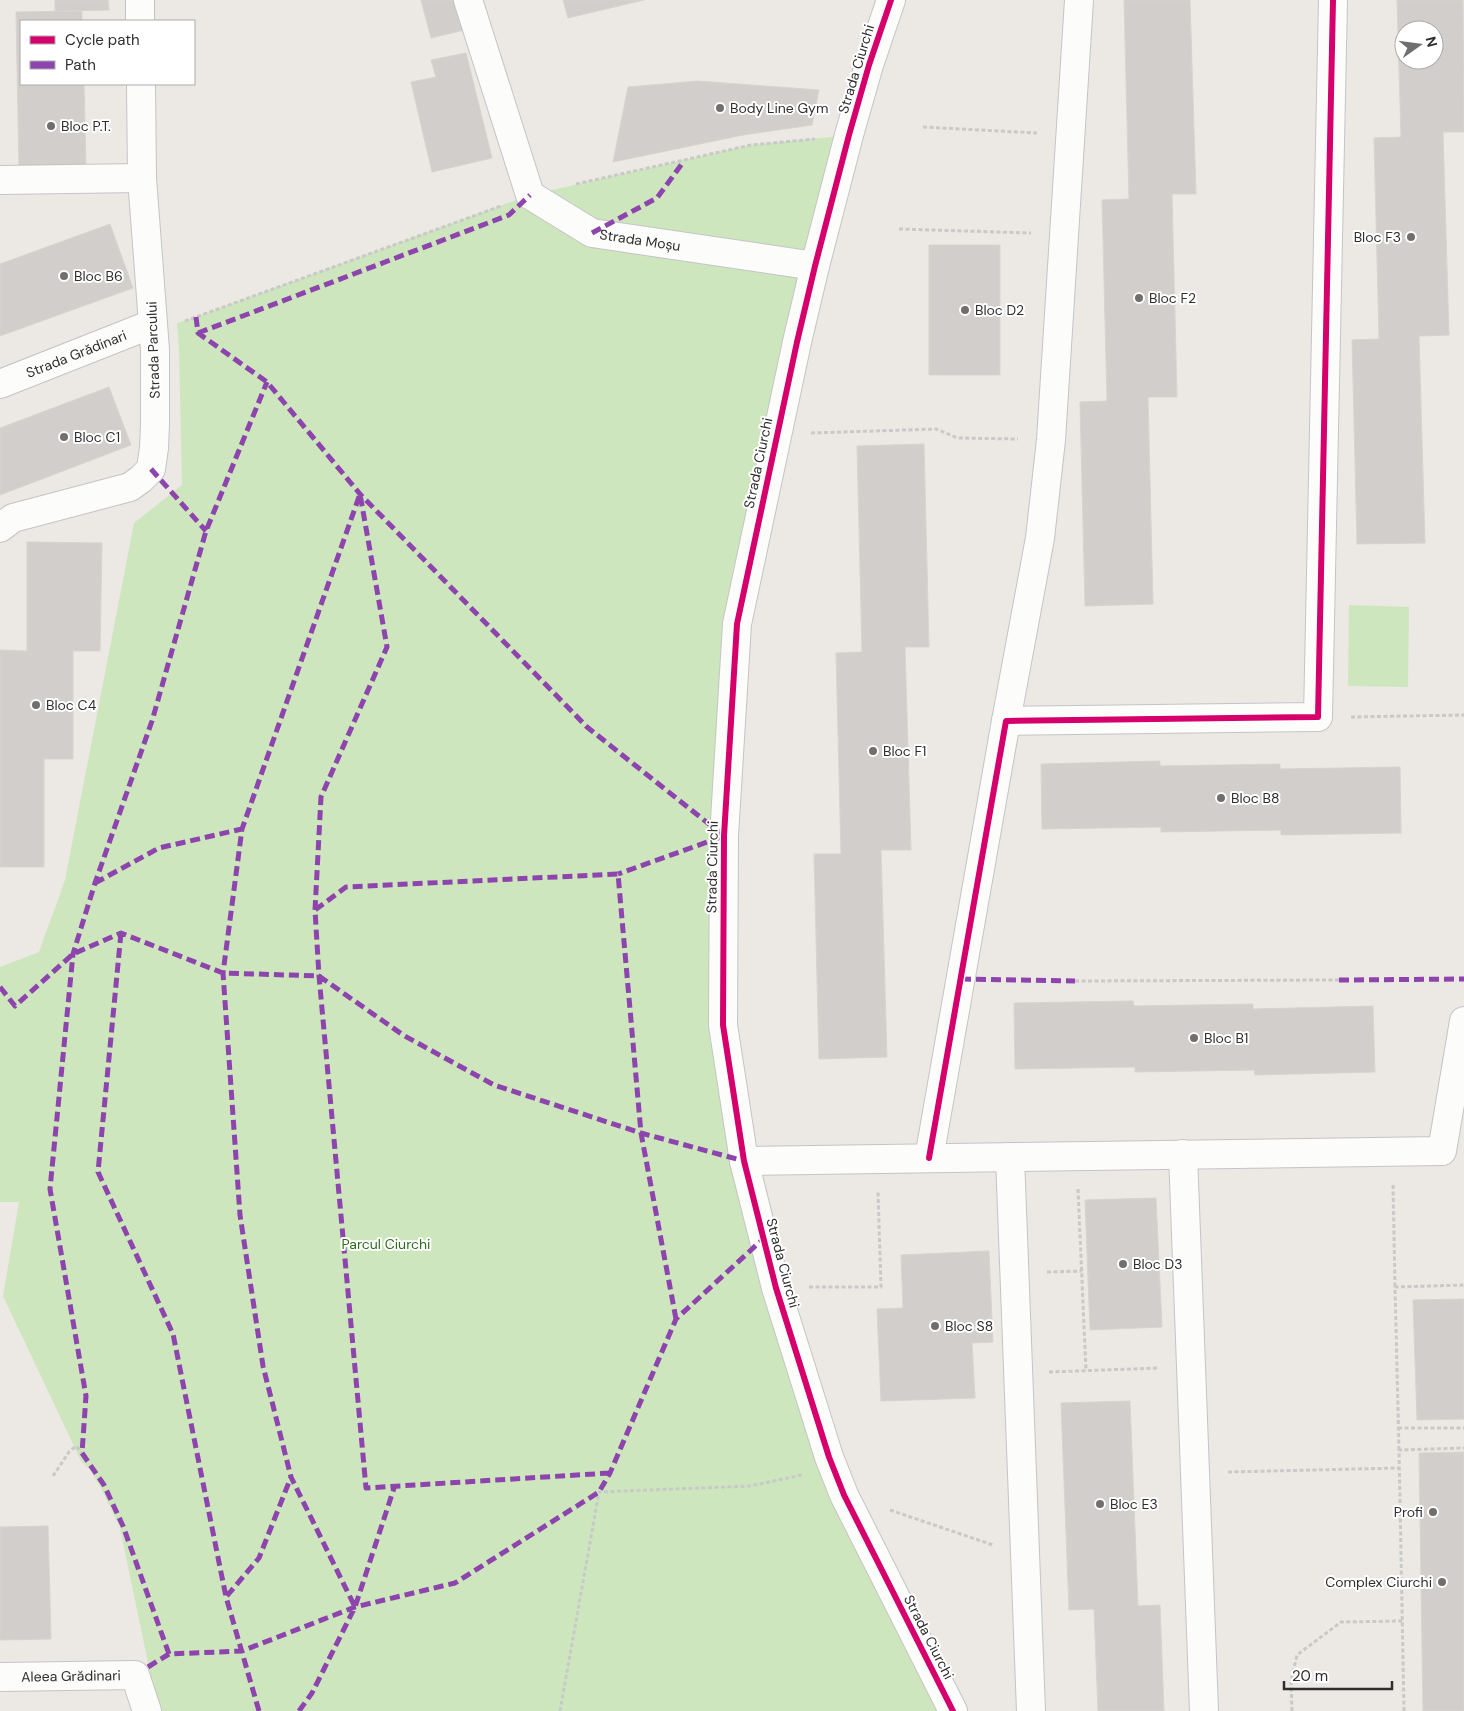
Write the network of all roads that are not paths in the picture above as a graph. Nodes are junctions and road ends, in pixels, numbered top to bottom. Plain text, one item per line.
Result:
1 (140, 0) edge
2 (468, 0) edge
3 (891, 0) edge
4 (1079, 0) edge
5 (1333, 0) edge
6 (140, 20) edge
7 (141, 85) edge
8 (142, 178) junction
9 (0, 180) edge
10 (816, 266) junction
11 (152, 324) junction
12 (0, 384) edge
13 (6, 523) edge
14 (1006, 721) junction
15 (1464, 1021) edge
16 (1453, 1151) edge
17 (1183, 1154) junction
18 (1010, 1157) junction
19 (929, 1158) junction
20 (744, 1160) junction
21 (0, 1677) edge
22 (147, 1711) edge
23 (953, 1711) edge
24 (1031, 1711) edge
25 (1204, 1711) edge

1 - 6 street
2 - 10 street, Strada Moșu
3 - 10 street, Strada Ciurchi
4 - 14 street
5 - 14 street
7 - 8 street, Strada Parcului
8 - 9 street
8 - 11 street, Strada Parcului
10 - 20 street, Strada Ciurchi
11 - 12 street, Strada Grădinari
11 - 13 street, Strada Parcului
14 - 19 street
15 - 16 street
16 - 17 street
17 - 18 street
17 - 25 street
18 - 19 street
18 - 24 street
19 - 20 street
20 - 23 street, Strada Ciurchi
21 - 22 street, Aleea Grădinari

